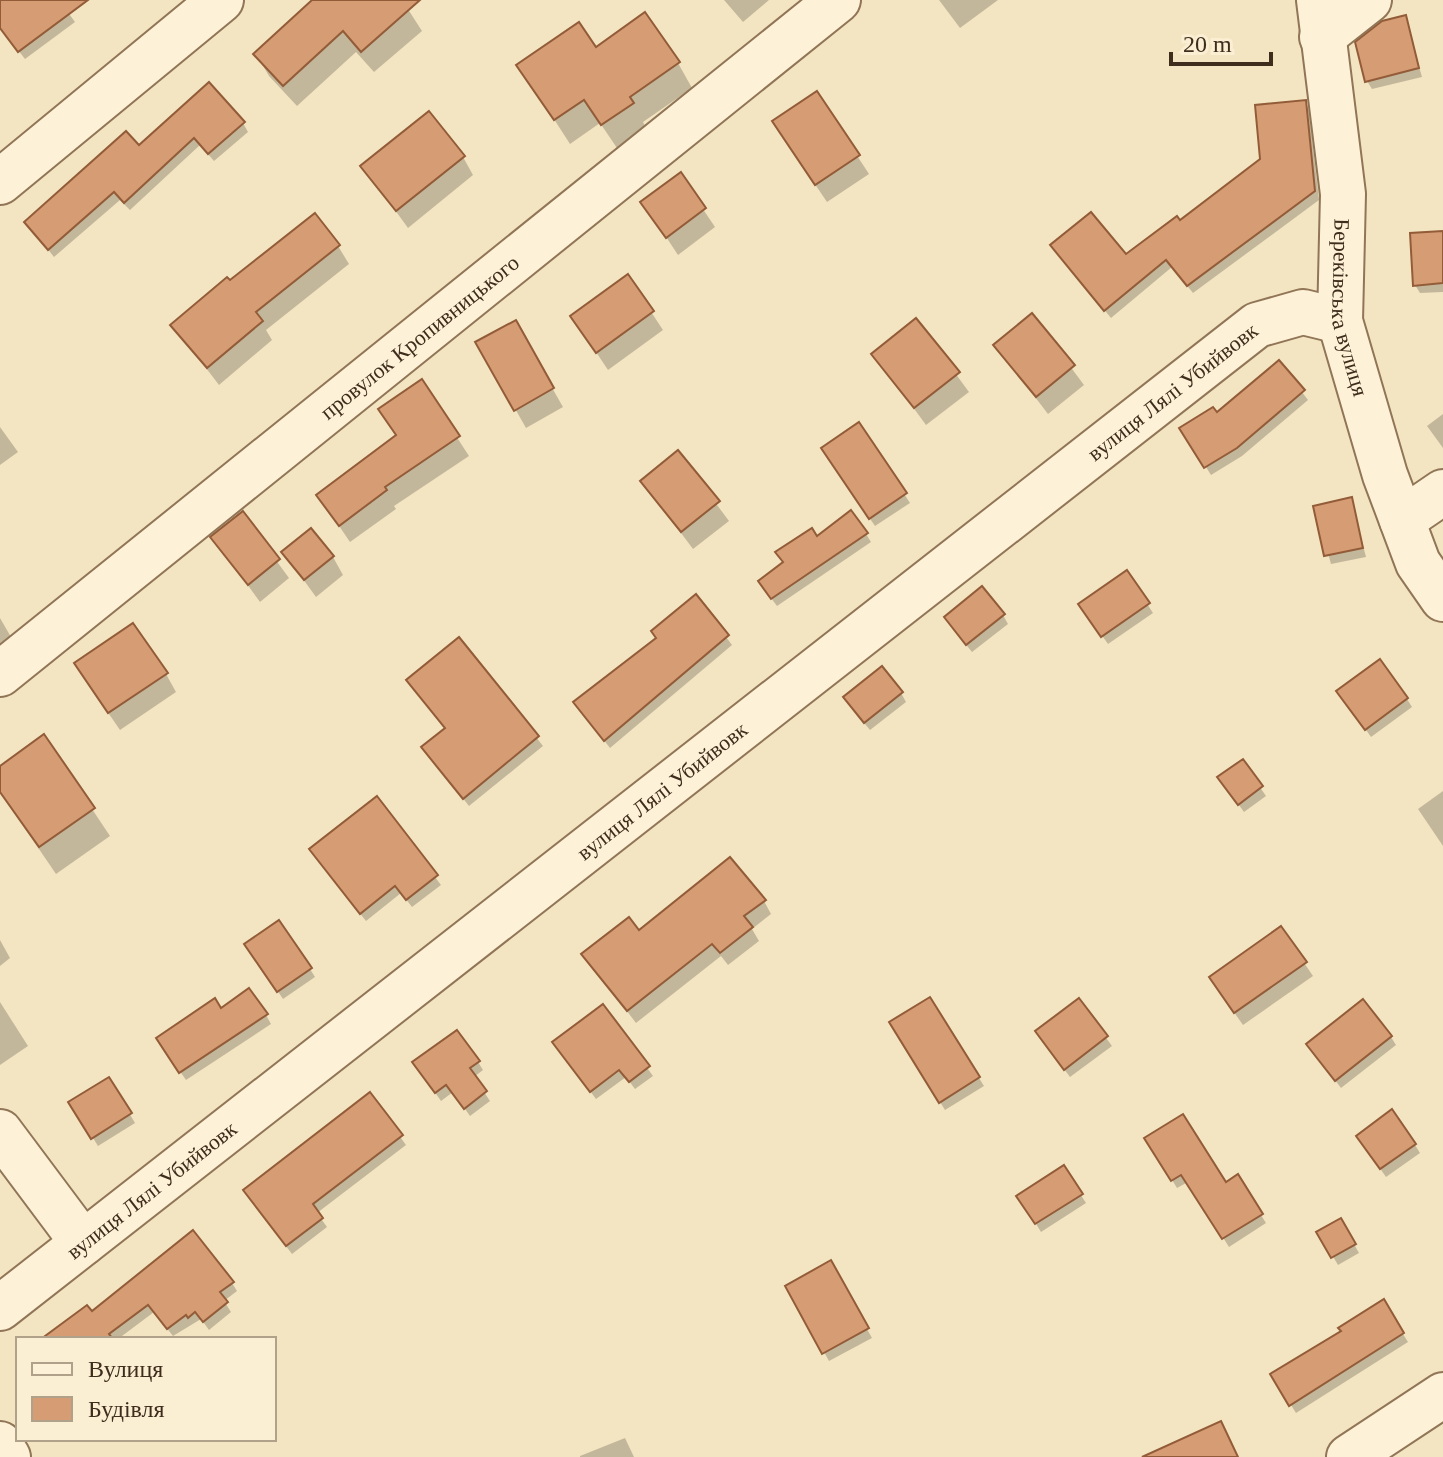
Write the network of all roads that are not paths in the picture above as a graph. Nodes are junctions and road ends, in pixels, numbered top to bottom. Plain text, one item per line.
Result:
1 (221, 0) edge
2 (838, 0) edge
3 (1369, 0) edge
4 (1320, 18) edge
5 (0, 182) edge
6 (1340, 321) junction
7 (1443, 492) edge
8 (1402, 520) junction
9 (1443, 599) edge
10 (0, 674) edge
11 (0, 1132) edge
12 (83, 1243) junction
13 (0, 1308) edge
14 (1443, 1395) edge
15 (0, 1444) edge
16 (8, 1457) edge
17 (1349, 1457) edge

1 - 5 street
2 - 10 street, провулок Кропивницького
3 - 4 street
4 - 6 street, Береківська вулиця
6 - 8 street, Береківська вулиця
6 - 12 street, вулиця Лялі Убийвовк
7 - 8 street
8 - 9 street, Береківська вулиця
11 - 12 street
12 - 13 street, вулиця Лялі Убийвовк
14 - 17 street
15 - 16 street

